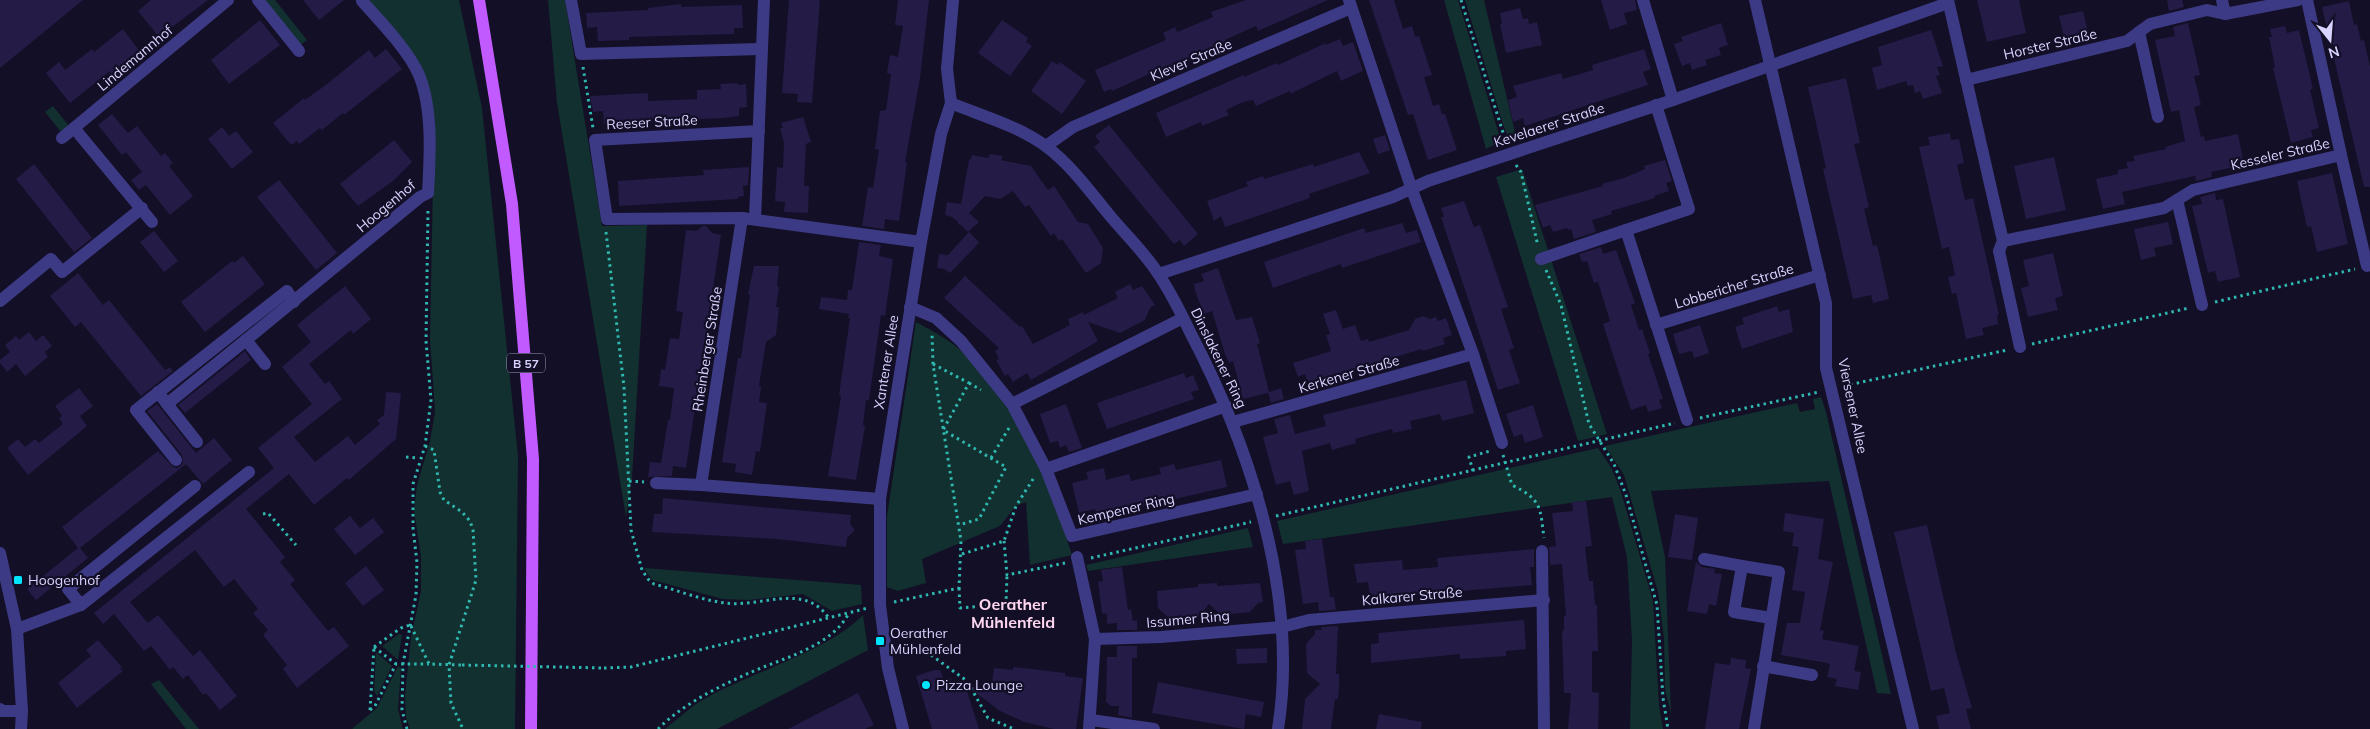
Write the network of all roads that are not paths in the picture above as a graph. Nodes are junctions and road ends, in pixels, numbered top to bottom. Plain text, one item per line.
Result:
1 (228, 0) edge
2 (258, 0) edge
3 (479, 0) edge
4 (571, 0) edge
5 (764, 0) edge
6 (953, 0) edge
7 (1643, 0) edge
8 (1755, 0) edge
9 (2222, 0) edge
10 (2298, 0) edge
11 (2307, 0) edge
12 (362, 1) edge
13 (1948, 2) edge
14 (1350, 4) edge
15 (2225, 14) junction
16 (2139, 32) junction
17 (760, 49) junction
18 (299, 51) dead end
19 (1770, 66) junction
20 (1966, 80) junction
21 (1673, 100) junction
22 (950, 103) junction
23 (1656, 105) junction
24 (2158, 117) dead end
25 (74, 128) junction
26 (759, 131) junction
27 (62, 138) dead end
28 (1046, 146) junction
29 (2341, 155) junction
30 (1412, 190) junction
31 (2177, 200) junction
32 (142, 208) junction
33 (742, 218) junction
34 (755, 219) junction
35 (152, 222) dead end
36 (1626, 230) junction
37 (2004, 241) junction
38 (921, 242) junction
39 (1541, 259) road end
40 (2367, 266) road end
41 (1159, 274) junction
42 (1820, 275) junction
43 (0, 301) edge
44 (294, 302) junction
45 (2202, 304) road end
46 (910, 307) junction
47 (1183, 318) junction
48 (1656, 325) junction
49 (246, 340) junction
50 (2020, 347) road end
51 (1473, 354) junction
52 (265, 364) dead end
53 (158, 392) junction
54 (167, 404) junction
55 (1012, 404) junction
56 (1226, 406) junction
57 (1687, 420) road end
58 (1233, 422) junction
59 (196, 442) dead end
60 (1498, 447) road end
61 (176, 460) dead end
62 (1046, 469) junction
63 (249, 472) dead end
64 (656, 483) dead end
65 (701, 485) junction
66 (196, 486) dead end
67 (1257, 494) junction
68 (880, 499) junction
69 (1542, 551) road end
70 (0, 553) edge
71 (1704, 558) dead end
72 (1078, 559) road end
73 (1742, 566) junction
74 (1544, 600) junction
75 (81, 604) junction
76 (1771, 618) junction
77 (1282, 627) junction
78 (17, 629) junction
79 (1095, 639) junction
80 (1763, 666) junction
81 (1812, 675) dead end
82 (0, 710) edge
83 (22, 711) junction
84 (1090, 724) edge
85 (21, 729) edge
86 (530, 729) edge
87 (903, 729) edge
88 (1154, 729) edge
89 (1278, 729) edge
90 (1544, 729) edge
91 (1754, 729) edge
92 (1914, 729) edge

1 - 25 street, Lindemannhof
2 - 18 street
3 - 86 main road, B 57
4 - 17 street
5 - 17 street
6 - 22 street, Xantener Allee
7 - 21 street
8 - 19 street, Viersener Allee
9 - 15 street
10 - 15 street, Horster Straße
11 - 29 street
12 - 44 street, Hoogenhof
13 - 19 street, Kevelaerer Straße
13 - 20 street
14 - 28 street, Klever Straße
14 - 30 street, Klever Straße
15 - 16 street, Horster Straße
16 - 20 street, Horster Straße
16 - 24 street
17 - 26 street
19 - 21 street, Kevelaerer Straße
19 - 42 street, Viersener Allee
20 - 37 street
21 - 23 street, Kevelaerer Straße
22 - 28 street, Dinslakener Ring
22 - 38 street, Xantener Allee
23 - 30 street, Kevelaerer Straße
23 - 36 street
25 - 27 street, Lindemannhof
25 - 32 street
26 - 33 street, Reeser Straße
26 - 34 street
28 - 41 street, Dinslakener Ring
29 - 31 street, Kesseler Straße
29 - 40 street, Kesseler Straße
30 - 41 street, Kevelaerer Straße
30 - 51 street
31 - 37 street, Kesseler Straße
31 - 45 street
32 - 35 street
32 - 43 street
33 - 34 street, Reeser Straße
33 - 65 street, Rheinberger Straße
34 - 38 street, Reeser Straße
36 - 39 street
36 - 48 street
37 - 50 street
38 - 46 street, Xantener Allee
41 - 47 street, Dinslakener Ring
42 - 48 street, Lobbericher Straße
42 - 92 street, Viersener Allee
44 - 49 street, Hoogenhof
44 - 53 street
46 - 55 street, Kempener Ring
46 - 68 street, Xantener Allee
47 - 55 street
47 - 56 street, Dinslakener Ring
48 - 57 street
49 - 52 street
49 - 54 street, Hoogenhof
51 - 58 street, Kerkener Straße
51 - 60 street
53 - 54 street
53 - 61 street
54 - 59 street
55 - 62 street, Kempener Ring
56 - 58 street, Dinslakener Ring
56 - 62 street
58 - 67 street, Dinslakener Ring
62 - 67 street, Kempener Ring
63 - 75 street
64 - 65 street
65 - 68 street
66 - 75 street
67 - 77 street, Dinslakener Ring
68 - 87 street, Xantener Allee
69 - 74 street
70 - 78 street
71 - 73 street
72 - 79 street
73 - 76 street
73 - 76 street
74 - 77 street, Kalkarer Straße
74 - 90 street
75 - 78 street
76 - 80 street
77 - 79 street, Issumer Ring
77 - 89 street, Dinslakener Ring
78 - 83 street
79 - 84 street
80 - 81 street
80 - 91 street
82 - 83 street
83 - 85 street
84 - 88 street

